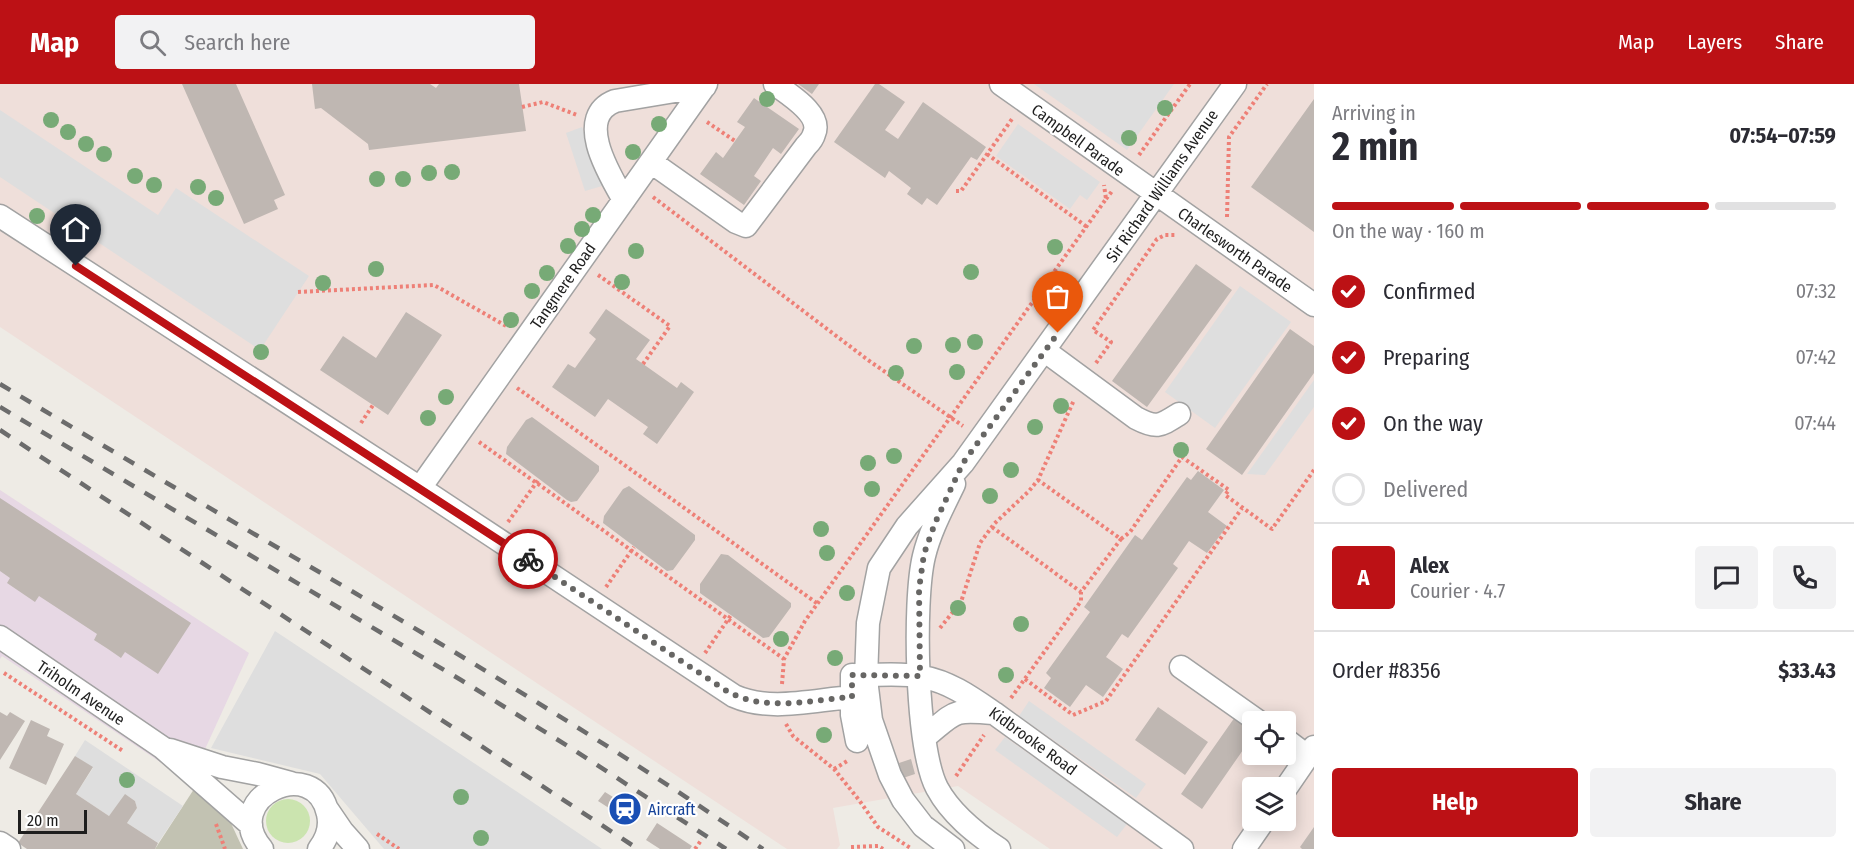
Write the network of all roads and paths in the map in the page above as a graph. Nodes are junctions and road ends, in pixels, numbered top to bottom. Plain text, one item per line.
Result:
1 (775, 84) edge
2 (1001, 84) edge
3 (1190, 84) edge
4 (1235, 84) edge
5 (1267, 84) edge
6 (705, 85) edge
7 (1024, 101) junction
8 (522, 107) dead end
9 (704, 119) dead end
10 (596, 123) junction
11 (735, 141) dead end
12 (987, 154) junction
13 (659, 167) junction
14 (1119, 169) junction
15 (956, 191) dead end
16 (1156, 194) junction
17 (1107, 199) junction
18 (624, 200) junction
19 (0, 216) edge
20 (1227, 219) dead end
21 (1087, 227) junction
22 (595, 273) dead end
23 (298, 292) dead end
24 (1314, 305) edge
25 (526, 338) junction
26 (1045, 351) junction
27 (643, 364) dead end
28 (519, 380) dead end
29 (373, 405) dead end
30 (1179, 414) dead end
31 (951, 417) junction
32 (355, 431) dead end
33 (475, 439) dead end
34 (981, 440) junction
35 (963, 463) junction
36 (1314, 470) edge
37 (1038, 480) dead end
38 (538, 481) junction
39 (420, 488) junction
40 (1242, 507) junction
41 (504, 527) dead end
42 (992, 527) dead end
43 (1121, 539) junction
44 (633, 549) junction
45 (1081, 592) junction
46 (602, 593) dead end
47 (818, 604) junction
48 (729, 617) junction
49 (0, 638) edge
50 (701, 659) dead end
51 (784, 659) junction
52 (1181, 667) dead end
53 (4, 673) dead end
54 (866, 676) junction
55 (920, 676) junction
56 (1025, 679) junction
57 (852, 697) junction
58 (782, 704) junction
59 (1243, 711) edge
60 (993, 720) junction
61 (925, 737) junction
62 (857, 741) dead end
63 (1296, 744) edge
64 (163, 748) junction
65 (1311, 751) edge
66 (128, 754) dead end
67 (1293, 777) edge
68 (296, 784) junction
69 (941, 795) junction
70 (321, 800) junction
71 (214, 819) dead end
72 (251, 825) junction
73 (1256, 831) edge
74 (702, 839) dead end
75 (0, 843) edge
76 (851, 848) edge
77 (9, 849) edge
78 (225, 849) edge
79 (262, 849) edge
80 (319, 849) edge
81 (358, 849) edge
82 (695, 849) edge
83 (883, 849) edge
84 (912, 849) edge
85 (953, 849) edge
86 (999, 849) edge
87 (1182, 849) edge
88 (1244, 849) edge

1 - 13 street
2 - 7 street, Campbell Parade
3 - 14 path
4 - 16 street, Sir Richard Williams Avenue
5 - 20 path
6 - 10 street
6 - 13 street, Tangmere Road
7 - 12 path
7 - 14 street, Campbell Parade
8 - 10 path
9 - 11 path
10 - 18 street
12 - 15 path
12 - 21 path
13 - 18 street, Tangmere Road
13 - 31 path
14 - 16 street, Campbell Parade
14 - 17 path
14 - 17 path
16 - 24 street, Charlesworth Parade
16 - 26 street, Sir Richard Williams Avenue
17 - 21 path
18 - 25 street, Tangmere Road
19 - 39 street
21 - 31 path
22 - 27 path
23 - 25 path
25 - 39 street, Tangmere Road
26 - 30 street
26 - 34 street, Sir Richard Williams Avenue
28 - 47 path
29 - 32 path
31 - 34 path
31 - 47 path
33 - 38 path
34 - 35 street, Sir Richard Williams Avenue
35 - 54 street, Sir Richard Williams Avenue
35 - 55 street, Sir Richard Williams Avenue
36 - 40 path
37 - 43 path
38 - 41 path
38 - 44 path
39 - 58 street
40 - 43 path
40 - 56 path
42 - 45 path
43 - 45 path
44 - 46 path
44 - 48 path
45 - 56 path
47 - 51 path
48 - 50 path
48 - 51 path
49 - 64 street, Triholm Avenue
51 - 58 path
52 - 59 street
53 - 66 path
54 - 55 street, Kidbrooke Road
54 - 57 street
54 - 85 street, Sir Richard Williams Avenue
55 - 60 street, Kidbrooke Road
55 - 61 street, Sir Richard Williams Avenue
56 - 60 path
57 - 58 street
57 - 62 street
58 - 84 path
60 - 61 street
60 - 69 path
60 - 87 street, Kidbrooke Road
61 - 69 street, Sir Richard Williams Avenue
63 - 65 street
64 - 68 street, Triholm Avenue
64 - 72 street, Triholm Avenue
65 - 67 street
68 - 70 street, Triholm Avenue
68 - 72 street
69 - 86 street, Sir Richard Williams Avenue
70 - 80 street
70 - 81 street
71 - 78 path
72 - 79 street
73 - 88 street
74 - 82 path
75 - 77 street
76 - 83 path

